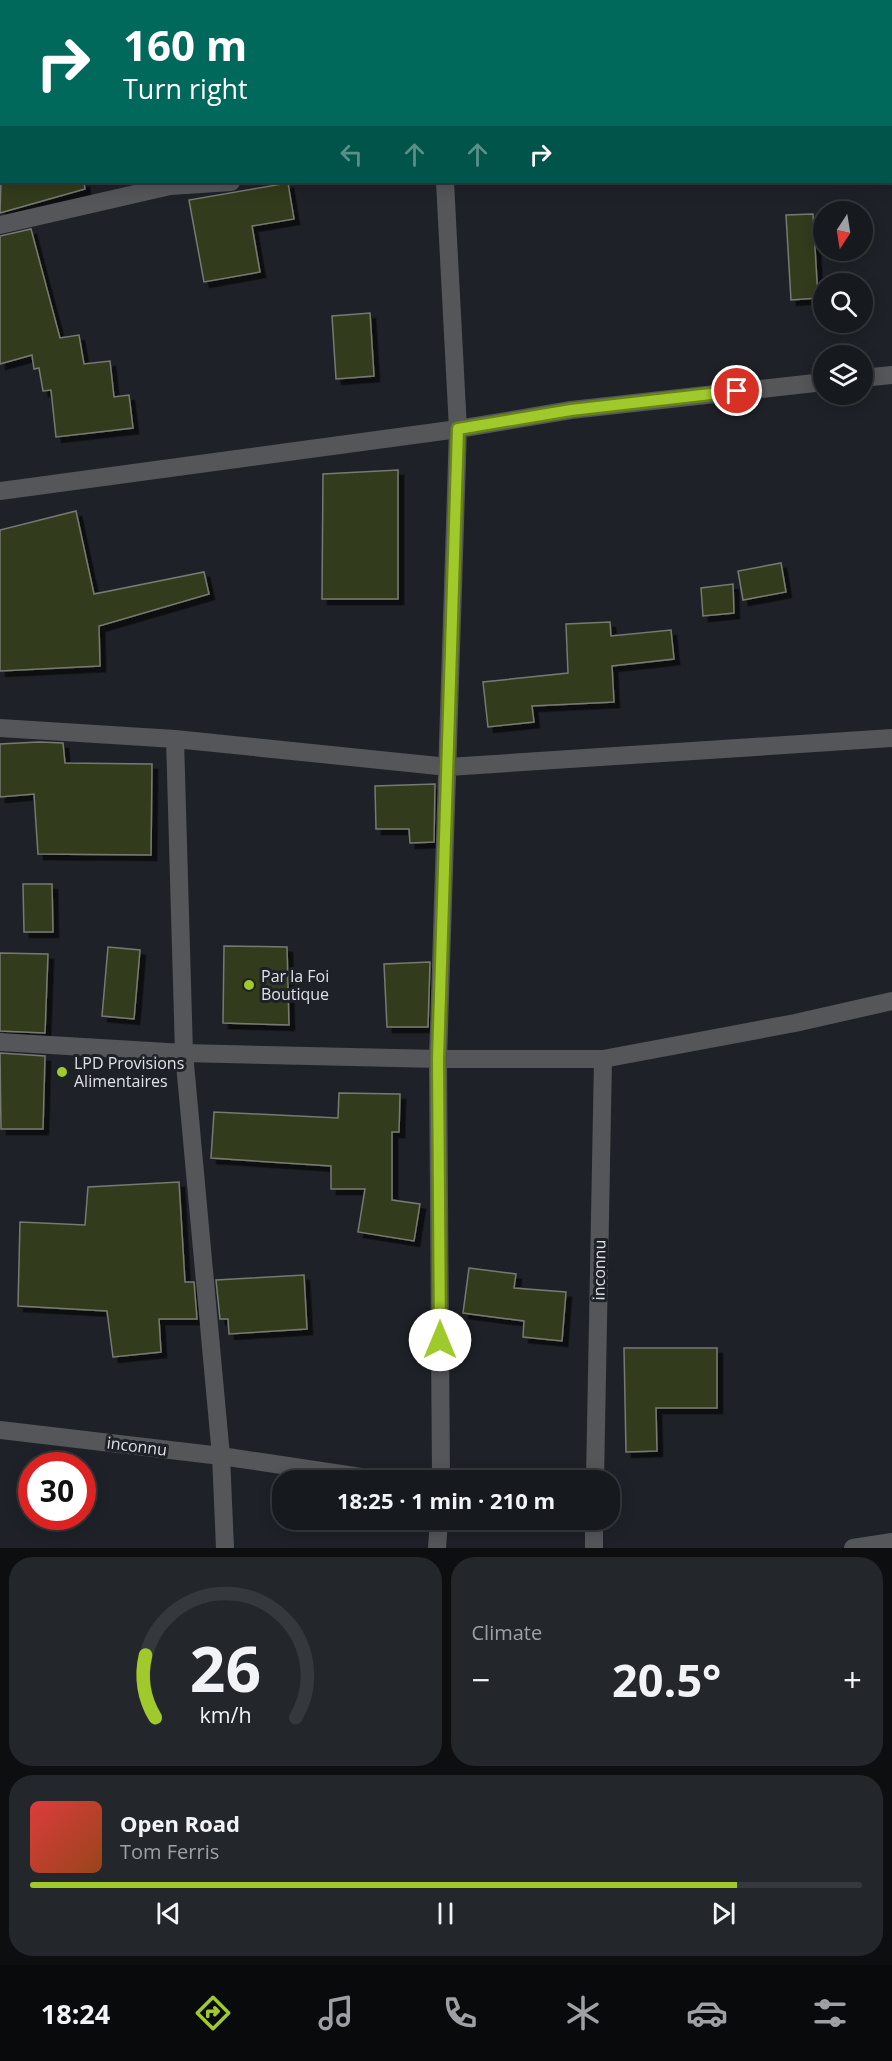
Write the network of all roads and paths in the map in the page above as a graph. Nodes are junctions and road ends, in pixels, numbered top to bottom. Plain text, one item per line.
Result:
1 (216, 183) edge
2 (445, 183) edge
3 (0, 225) edge
4 (892, 375) edge
5 (873, 377) edge
6 (813, 383) edge
7 (458, 429) junction
8 (0, 491) edge
9 (0, 728) edge
10 (892, 738) edge
11 (175, 739) junction
12 (448, 767) junction
13 (892, 1001) edge
14 (0, 1042) edge
15 (184, 1053) junction
16 (438, 1059) junction
17 (603, 1059) junction
18 (0, 1430) edge
19 (221, 1456) junction
20 (314, 1470) edge
21 (441, 1470) edge
22 (595, 1470) edge
23 (438, 1530) edge
24 (594, 1530) edge
25 (892, 1542) edge
26 (225, 1548) edge
27 (437, 1548) edge
28 (594, 1548) edge
29 (853, 1548) edge

1 - 3 street
2 - 7 street
4 - 5 street
6 - 7 street
7 - 8 street
7 - 12 street
9 - 11 street
10 - 12 street
11 - 12 street
11 - 15 street
12 - 16 street
13 - 17 street
14 - 15 street
15 - 16 street
15 - 19 street
16 - 17 street
16 - 21 street
17 - 22 street, inconnu
18 - 19 street, inconnu
19 - 20 street, inconnu
19 - 26 street
23 - 27 street
24 - 28 street
25 - 29 street

